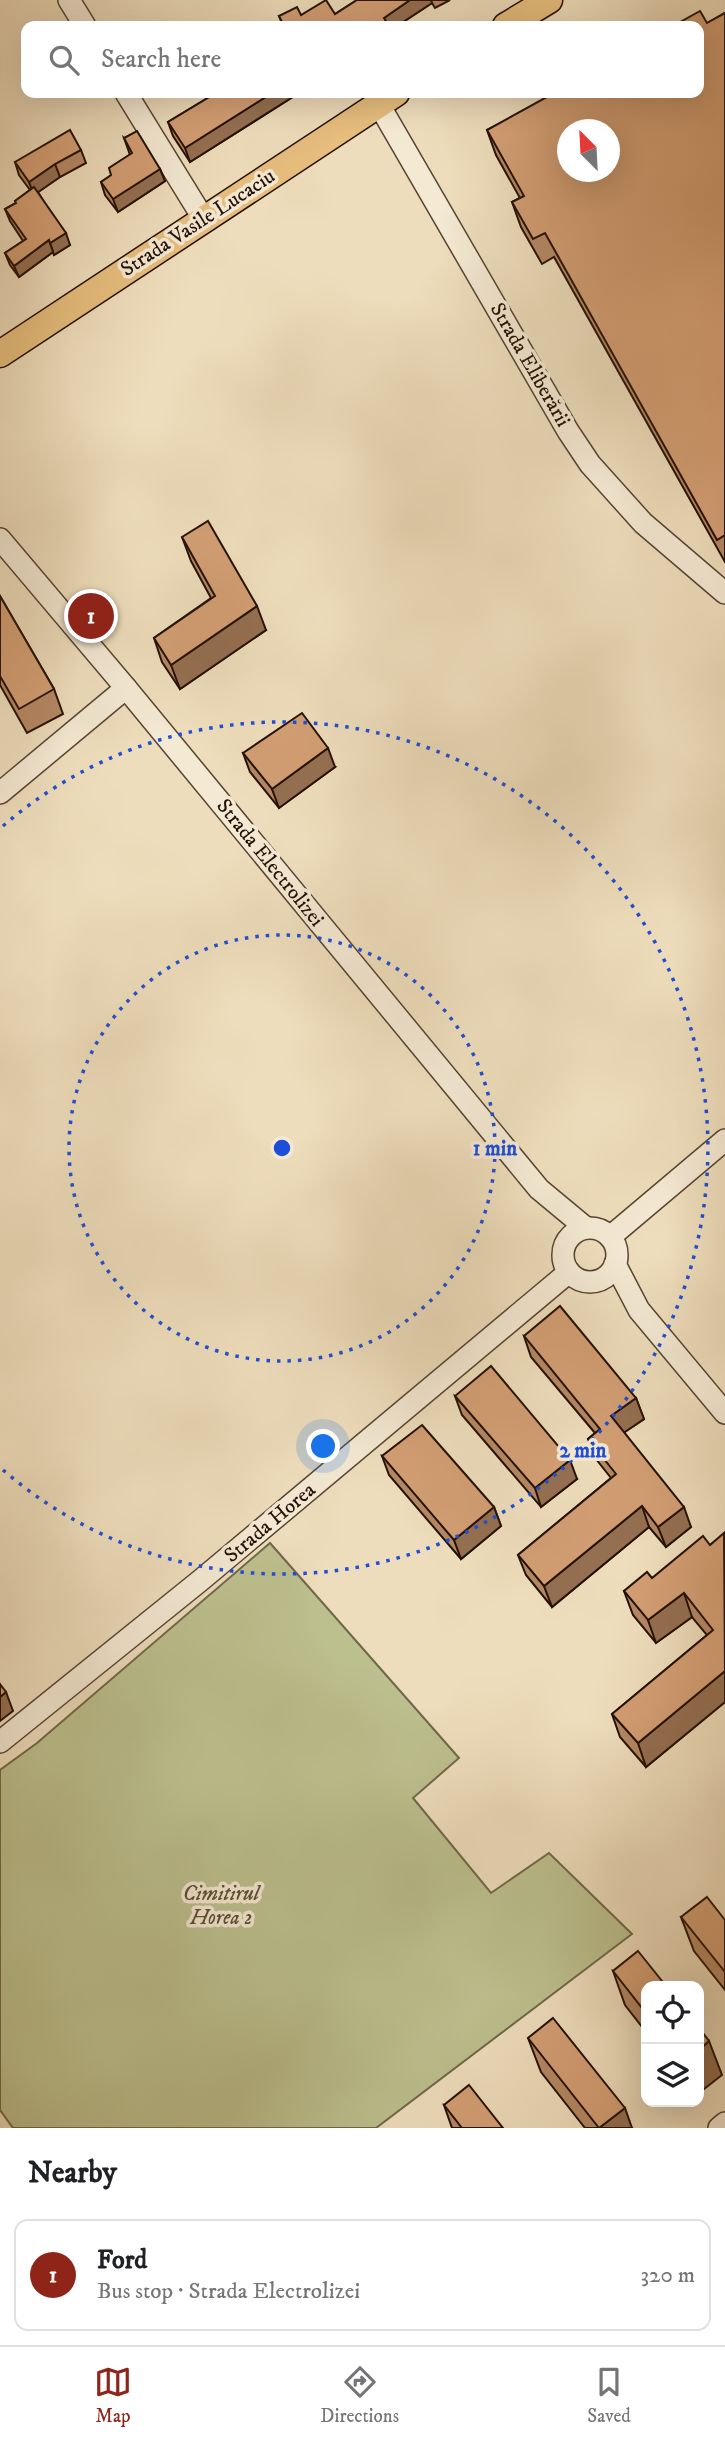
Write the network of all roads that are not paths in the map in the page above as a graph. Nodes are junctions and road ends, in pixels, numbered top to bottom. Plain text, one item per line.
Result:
1 (69, 0) edge
2 (549, 0) edge
3 (82, 21) edge
4 (514, 21) edge
5 (129, 98) edge
6 (387, 98) edge
7 (203, 218) junction
8 (0, 355) edge
9 (0, 539) edge
10 (725, 593) edge
11 (126, 688) junction
12 (0, 793) edge
13 (725, 1140) edge
14 (539, 1189) junction
15 (586, 1228) junction
16 (610, 1237) junction
17 (565, 1243) junction
18 (615, 1264) junction
19 (569, 1272) junction
20 (595, 1282) junction
21 (639, 1310) junction
22 (725, 1413) edge
23 (0, 1742) edge
24 (725, 2123) edge
25 (719, 2128) edge

1 - 3 street
2 - 4 main road
5 - 7 street
6 - 7 main road, Strada Vasile Lucaciu
6 - 10 street, Strada Eliberării
7 - 8 main road, Strada Vasile Lucaciu
9 - 11 street, Strada Electrolizei
11 - 12 street
11 - 14 street, Strada Electrolizei
13 - 16 street
14 - 15 street, Strada Electrolizei
14 - 17 street, Strada Electrolizei
15 - 16 street
15 - 17 street
16 - 18 street
17 - 19 street
18 - 20 street
18 - 21 street
19 - 20 street
19 - 23 street, Strada Horea
20 - 21 street
21 - 22 street
24 - 25 street

